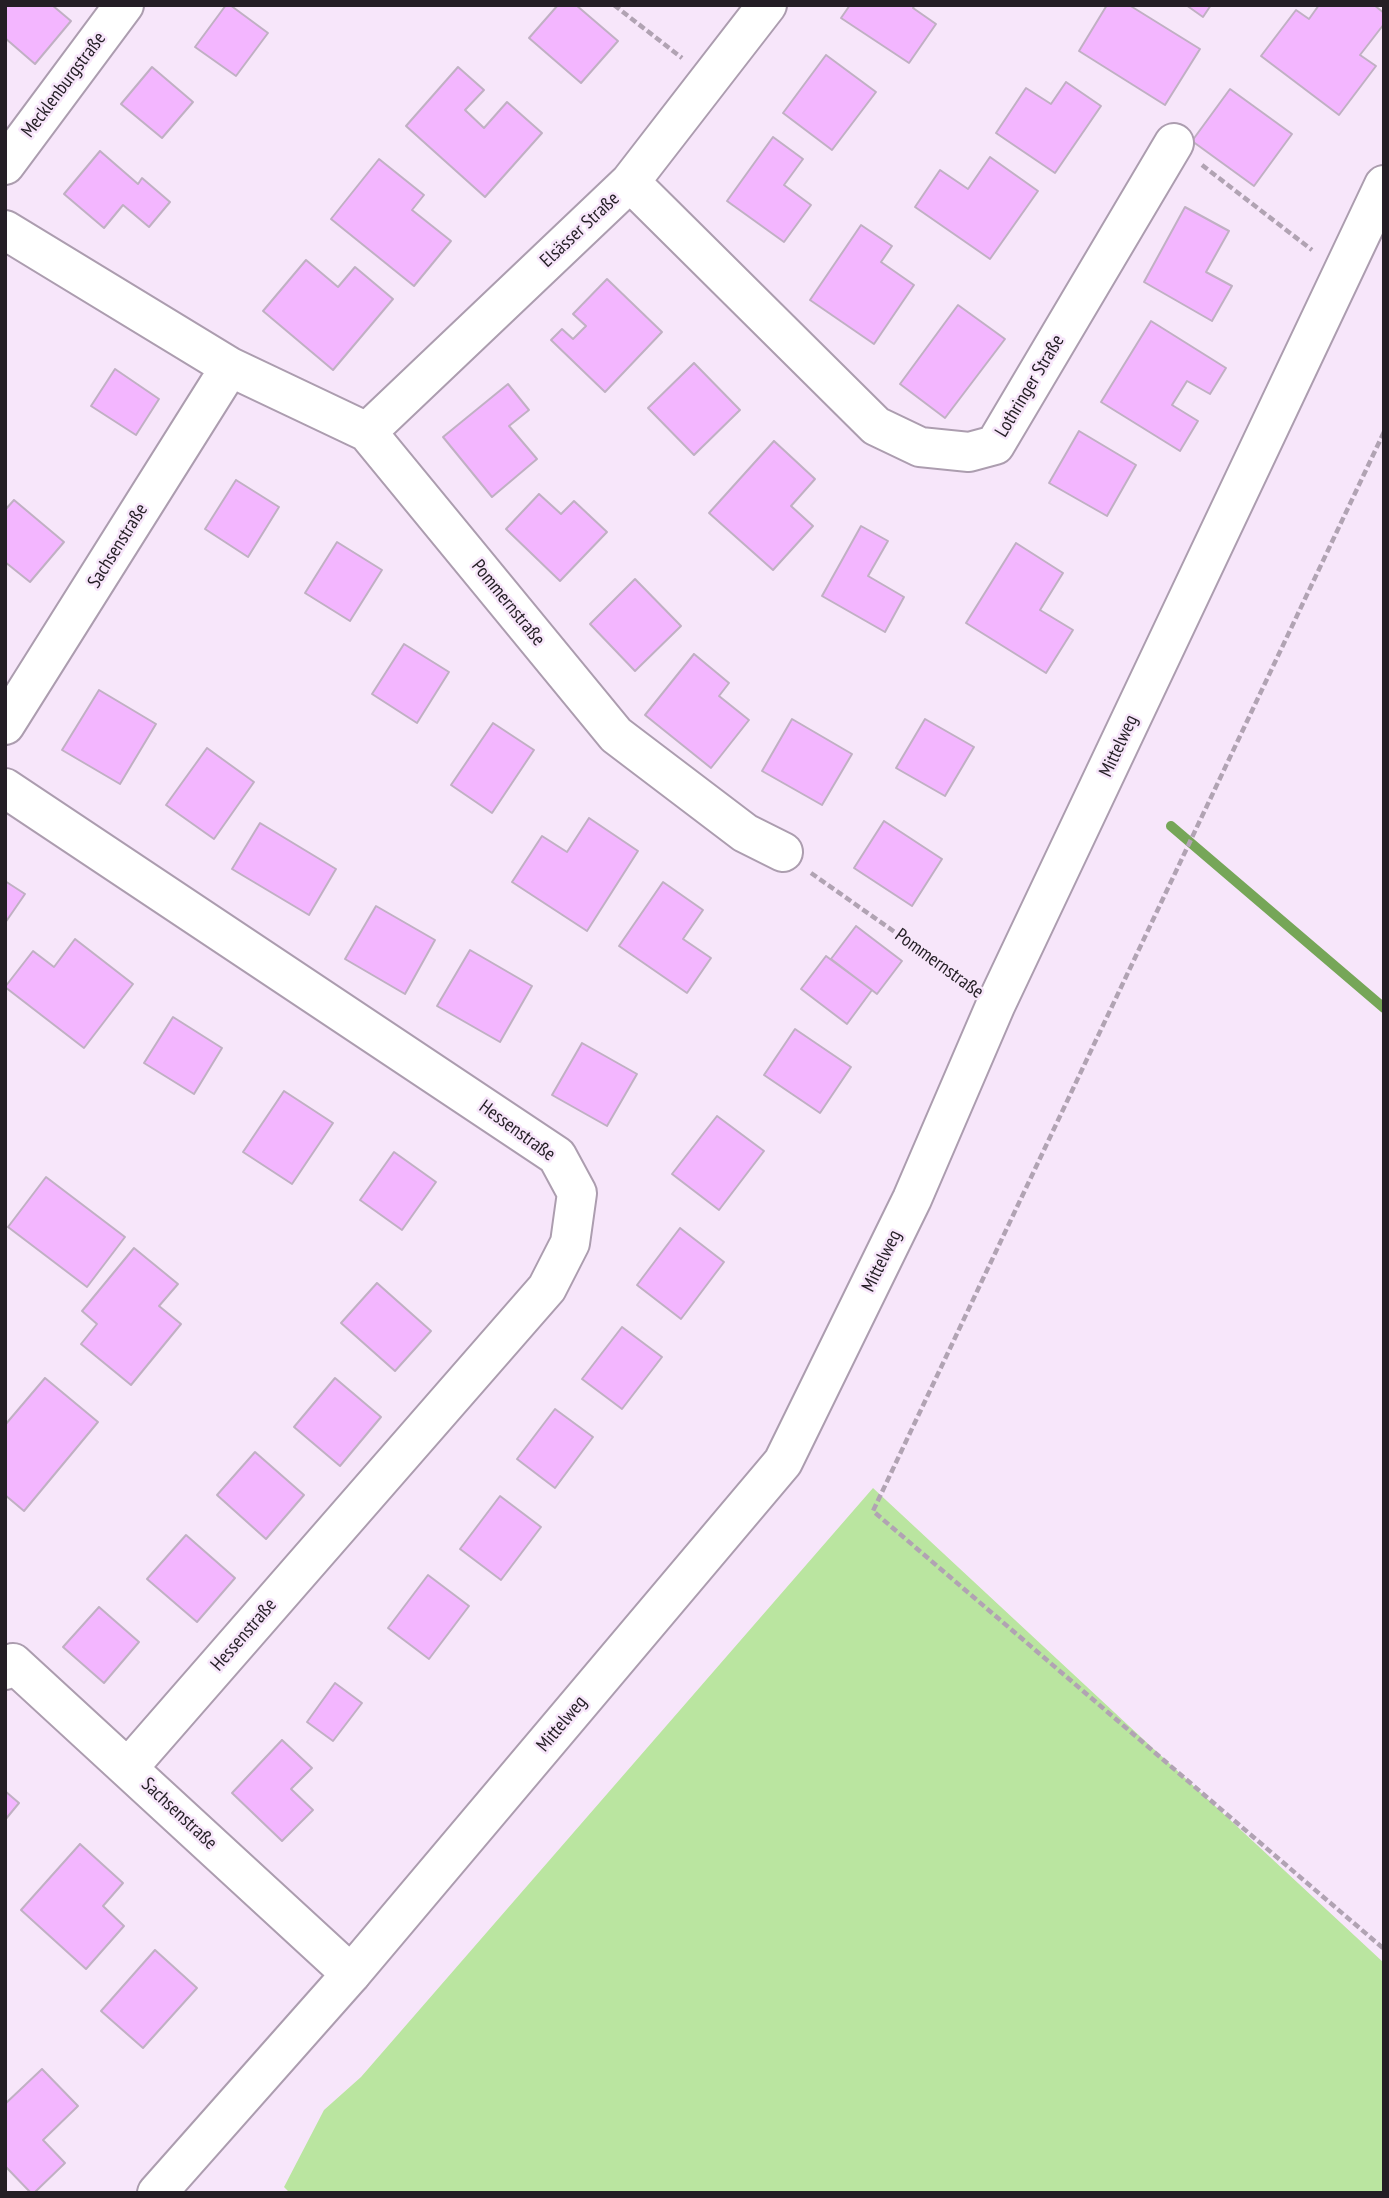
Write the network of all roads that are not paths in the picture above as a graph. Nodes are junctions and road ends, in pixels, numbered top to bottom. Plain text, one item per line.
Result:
1 (124, 5) edge
2 (767, 5) edge
3 (1174, 143) road end
4 (5, 165) edge
5 (631, 182) junction
6 (1384, 186) edge
7 (5, 230) edge
8 (230, 367) junction
9 (367, 432) junction
10 (5, 725) edge
11 (5, 788) edge
12 (783, 852) road end
13 (5, 1670) edge
14 (128, 1768) junction
15 (351, 1974) junction
16 (157, 2193) edge

1 - 4 street, Mecklenburgstraße
2 - 5 street, Elsässer Straße
3 - 5 street, Lothringer Straße
5 - 9 street, Elsässer Straße
6 - 15 street, Mittelweg
7 - 8 street, Pommernstraße
8 - 9 street, Pommernstraße
8 - 10 street, Sachsenstraße
9 - 12 street, Pommernstraße
11 - 14 street, Hessenstraße
13 - 14 street, Sachsenstraße
14 - 15 street, Sachsenstraße
15 - 16 street, Mittelweg

